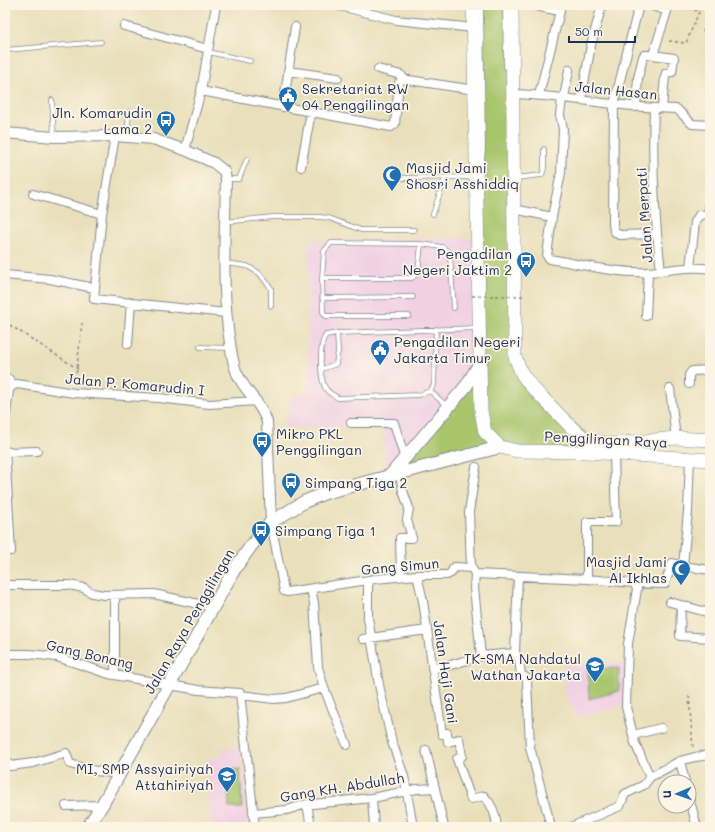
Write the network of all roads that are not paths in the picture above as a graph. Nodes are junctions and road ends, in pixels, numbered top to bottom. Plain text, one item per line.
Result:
1 (216, 5) edge
2 (473, 5) edge
3 (482, 5) edge
4 (505, 5) edge
5 (512, 5) edge
6 (540, 5) edge
7 (602, 5) edge
8 (639, 5) edge
9 (650, 5) edge
10 (340, 6) edge
11 (668, 8) edge
12 (124, 26) dead end
13 (294, 28) dead end
14 (474, 28) junction
15 (101, 42) dead end
16 (5, 50) edge
17 (208, 50) junction
18 (653, 54) junction
19 (250, 61) dead end
20 (378, 69) dead end
21 (569, 70) dead end
22 (288, 71) junction
23 (506, 74) dead end
24 (338, 78) dead end
25 (404, 79) junction
26 (475, 90) junction
27 (201, 91) junction
28 (513, 94) junction
29 (539, 95) junction
30 (563, 98) junction
31 (52, 100) dead end
32 (581, 100) junction
33 (614, 104) junction
34 (282, 107) junction
35 (636, 107) junction
36 (658, 108) junction
37 (129, 112) dead end
38 (311, 112) junction
39 (710, 126) edge
40 (5, 133) edge
41 (115, 136) junction
42 (54, 137) junction
43 (127, 137) junction
44 (507, 148) dead end
45 (544, 149) dead end
46 (185, 150) junction
47 (247, 159) dead end
48 (302, 167) dead end
49 (477, 176) junction
50 (403, 178) dead end
51 (445, 178) junction
52 (514, 178) junction
53 (226, 179) junction
54 (710, 191) edge
55 (33, 194) dead end
56 (514, 209) junction
57 (102, 214) junction
58 (433, 214) dead end
59 (710, 214) edge
60 (552, 217) junction
61 (225, 222) junction
62 (414, 230) dead end
63 (657, 234) junction
64 (421, 244) junction
65 (224, 262) junction
66 (690, 268) junction
67 (710, 269) edge
68 (661, 270) junction
69 (648, 272) junction
70 (480, 273) junction
71 (5, 274) edge
72 (452, 274) junction
73 (322, 278) junction
74 (94, 288) junction
75 (413, 297) dead end
76 (322, 298) junction
77 (131, 302) junction
78 (271, 306) dead end
79 (454, 308) dead end
80 (226, 313) junction
81 (409, 316) dead end
82 (646, 316) dead end
83 (480, 328) junction
84 (436, 329) junction
85 (337, 333) junction
86 (128, 344) dead end
87 (200, 347) dead end
88 (230, 348) junction
89 (481, 360) junction
90 (322, 369) junction
91 (710, 370) edge
92 (5, 378) edge
93 (689, 384) dead end
94 (670, 389) dead end
95 (9, 390) edge
96 (430, 391) junction
97 (257, 401) junction
98 (448, 407) junction
99 (5, 422) edge
100 (350, 423) dead end
101 (676, 438) junction
102 (710, 440) edge
103 (500, 447) junction
104 (614, 450) junction
105 (5, 451) edge
106 (37, 451) dead end
107 (690, 458) junction
108 (405, 459) junction
109 (710, 460) edge
110 (476, 466) dead end
111 (400, 474) junction
112 (387, 478) junction
113 (271, 522) junction
114 (11, 552) dead end
115 (683, 566) junction
116 (710, 570) edge
117 (473, 571) junction
118 (417, 574) junction
119 (401, 576) junction
120 (518, 576) junction
121 (587, 579) junction
122 (369, 580) junction
123 (631, 583) junction
124 (5, 585) edge
125 (311, 589) junction
126 (115, 595) junction
127 (670, 602) dead end
128 (680, 606) junction
129 (212, 607) junction
130 (710, 614) edge
131 (427, 630) junction
132 (367, 638) junction
133 (710, 638) edge
134 (515, 653) junction
135 (5, 654) edge
136 (481, 656) junction
137 (432, 668) junction
138 (115, 675) junction
139 (169, 685) junction
140 (324, 688) junction
141 (241, 695) junction
142 (661, 728) dead end
143 (633, 735) junction
144 (347, 745) dead end
145 (426, 750) dead end
146 (710, 755) edge
147 (680, 761) junction
148 (5, 763) edge
149 (120, 774) junction
150 (683, 774) edge
151 (650, 777) junction
152 (436, 788) junction
153 (406, 791) junction
154 (372, 798) junction
155 (308, 804) junction
156 (102, 805) junction
157 (66, 806) dead end
158 (253, 813) junction
159 (694, 814) edge
160 (88, 827) edge
161 (255, 827) edge
162 (311, 827) edge
163 (374, 827) edge
164 (414, 827) edge
165 (444, 827) edge
166 (497, 827) edge
167 (551, 827) edge
168 (571, 827) edge
169 (697, 827) edge

1 - 17 street
2 - 14 main road
3 - 49 lane
4 - 23 lane
5 - 28 main road
6 - 29 street
7 - 32 street
8 - 33 street
9 - 11 street
10 - 14 street
11 - 18 street
12 - 17 street
13 - 22 street
14 - 26 main road
15 - 16 lane
17 - 19 lane
17 - 27 street
18 - 35 street
18 - 36 street, Jalan Merpati
20 - 25 street
21 - 30 street
22 - 24 street
22 - 34 street
25 - 26 street
25 - 38 street
26 - 49 main road
27 - 34 street
27 - 46 street
28 - 29 street, Jalan Hasan
28 - 52 main road
29 - 30 street, Jalan Hasan
30 - 32 street, Jalan Hasan
30 - 60 street
31 - 42 lane
32 - 33 street, Jalan Hasan
33 - 35 street, Jalan Hasan
33 - 63 street
34 - 38 street
35 - 36 street, Jalan Hasan
36 - 39 street, Jalan Hasan
36 - 63 street, Jalan Merpati
37 - 43 lane
38 - 48 street
40 - 42 street
41 - 42 street
41 - 43 street
41 - 57 street
43 - 46 street
44 - 52 lane
45 - 52 lane
46 - 53 street
47 - 53 lane
49 - 51 lane
49 - 70 main road
50 - 51 lane
51 - 58 lane
52 - 56 main road
53 - 61 street
54 - 59 street
55 - 57 street
56 - 60 street
56 - 104 main road
57 - 74 street
59 - 66 street
60 - 69 street
61 - 62 lane
61 - 65 street
63 - 68 street, Jalan Merpati
64 - 72 lane
64 - 73 lane
64 - 73 lane
65 - 78 lane
65 - 80 street
66 - 67 street, Jalan Merpati
66 - 68 street, Jalan Merpati
68 - 69 street
69 - 82 street
70 - 72 lane
70 - 83 main road
71 - 74 street
72 - 79 lane
73 - 76 lane
74 - 77 street
75 - 76 lane
76 - 81 lane
77 - 80 street
77 - 86 street
80 - 88 street
83 - 84 lane
83 - 89 main road
84 - 85 lane
84 - 96 lane
85 - 90 lane
85 - 90 lane
87 - 88 lane
88 - 97 street
89 - 98 main road
89 - 103 main road
90 - 96 lane
91 - 93 street
92 - 95 street
94 - 101 street
95 - 97 street, Jalan P. Komarudin I
95 - 99 street
96 - 98 lane
97 - 113 street
98 - 108 main road
100 - 108 street
101 - 102 main road, Penggilingan Raya
101 - 104 main road, Penggilingan Raya
103 - 104 main road, Penggilingan Raya
103 - 111 main road, Jalan Raya Penggilingan
104 - 107 main road, Penggilingan Raya
104 - 121 street
105 - 106 street
105 - 114 street
107 - 109 main road, Penggilingan Raya
107 - 115 street
108 - 112 main road
110 - 117 street
111 - 112 main road, Jalan Raya Penggilingan
111 - 119 street
112 - 113 main road, Jalan Raya Penggilingan
113 - 125 street, Gang Simun
113 - 129 main road, Jalan Raya Penggilingan
115 - 116 street
115 - 123 street, Gang Simun
117 - 118 street, Gang Simun
117 - 120 street, Gang Simun
117 - 136 street
118 - 119 street, Gang Simun
118 - 131 street, Jalan Haji Gani
119 - 122 street, Gang Simun
120 - 121 street, Gang Simun
120 - 134 street
121 - 123 street, Gang Simun
122 - 125 street, Gang Simun
122 - 132 street
123 - 143 street
124 - 126 street
125 - 140 street
126 - 129 street
126 - 138 street
127 - 128 street
128 - 130 street
128 - 133 street
129 - 139 main road, Jalan Raya Penggilingan
131 - 132 street
131 - 137 street, Jalan Haji Gani
132 - 153 street
134 - 136 street
134 - 167 street
135 - 138 street, Gang Bonang
136 - 137 street
137 - 166 street, Jalan Haji Gani
138 - 139 street, Gang Bonang
139 - 141 street, Gang Bonang
139 - 149 main road, Jalan Raya Penggilingan
140 - 141 street, Gang Bonang
140 - 144 street
141 - 158 street
142 - 143 street
143 - 151 street
145 - 152 street
146 - 147 street
147 - 150 street
147 - 151 street
148 - 149 street
149 - 156 main road, Jalan Raya Penggilingan
151 - 168 street
152 - 153 street, Gang KH. Abdullah
152 - 165 street
153 - 154 street, Gang KH. Abdullah
153 - 164 street
154 - 155 street, Gang KH. Abdullah
154 - 163 street
155 - 158 street, Gang KH. Abdullah
155 - 162 street
156 - 157 street
156 - 160 main road, Jalan Raya Penggilingan
158 - 161 street
159 - 169 street

